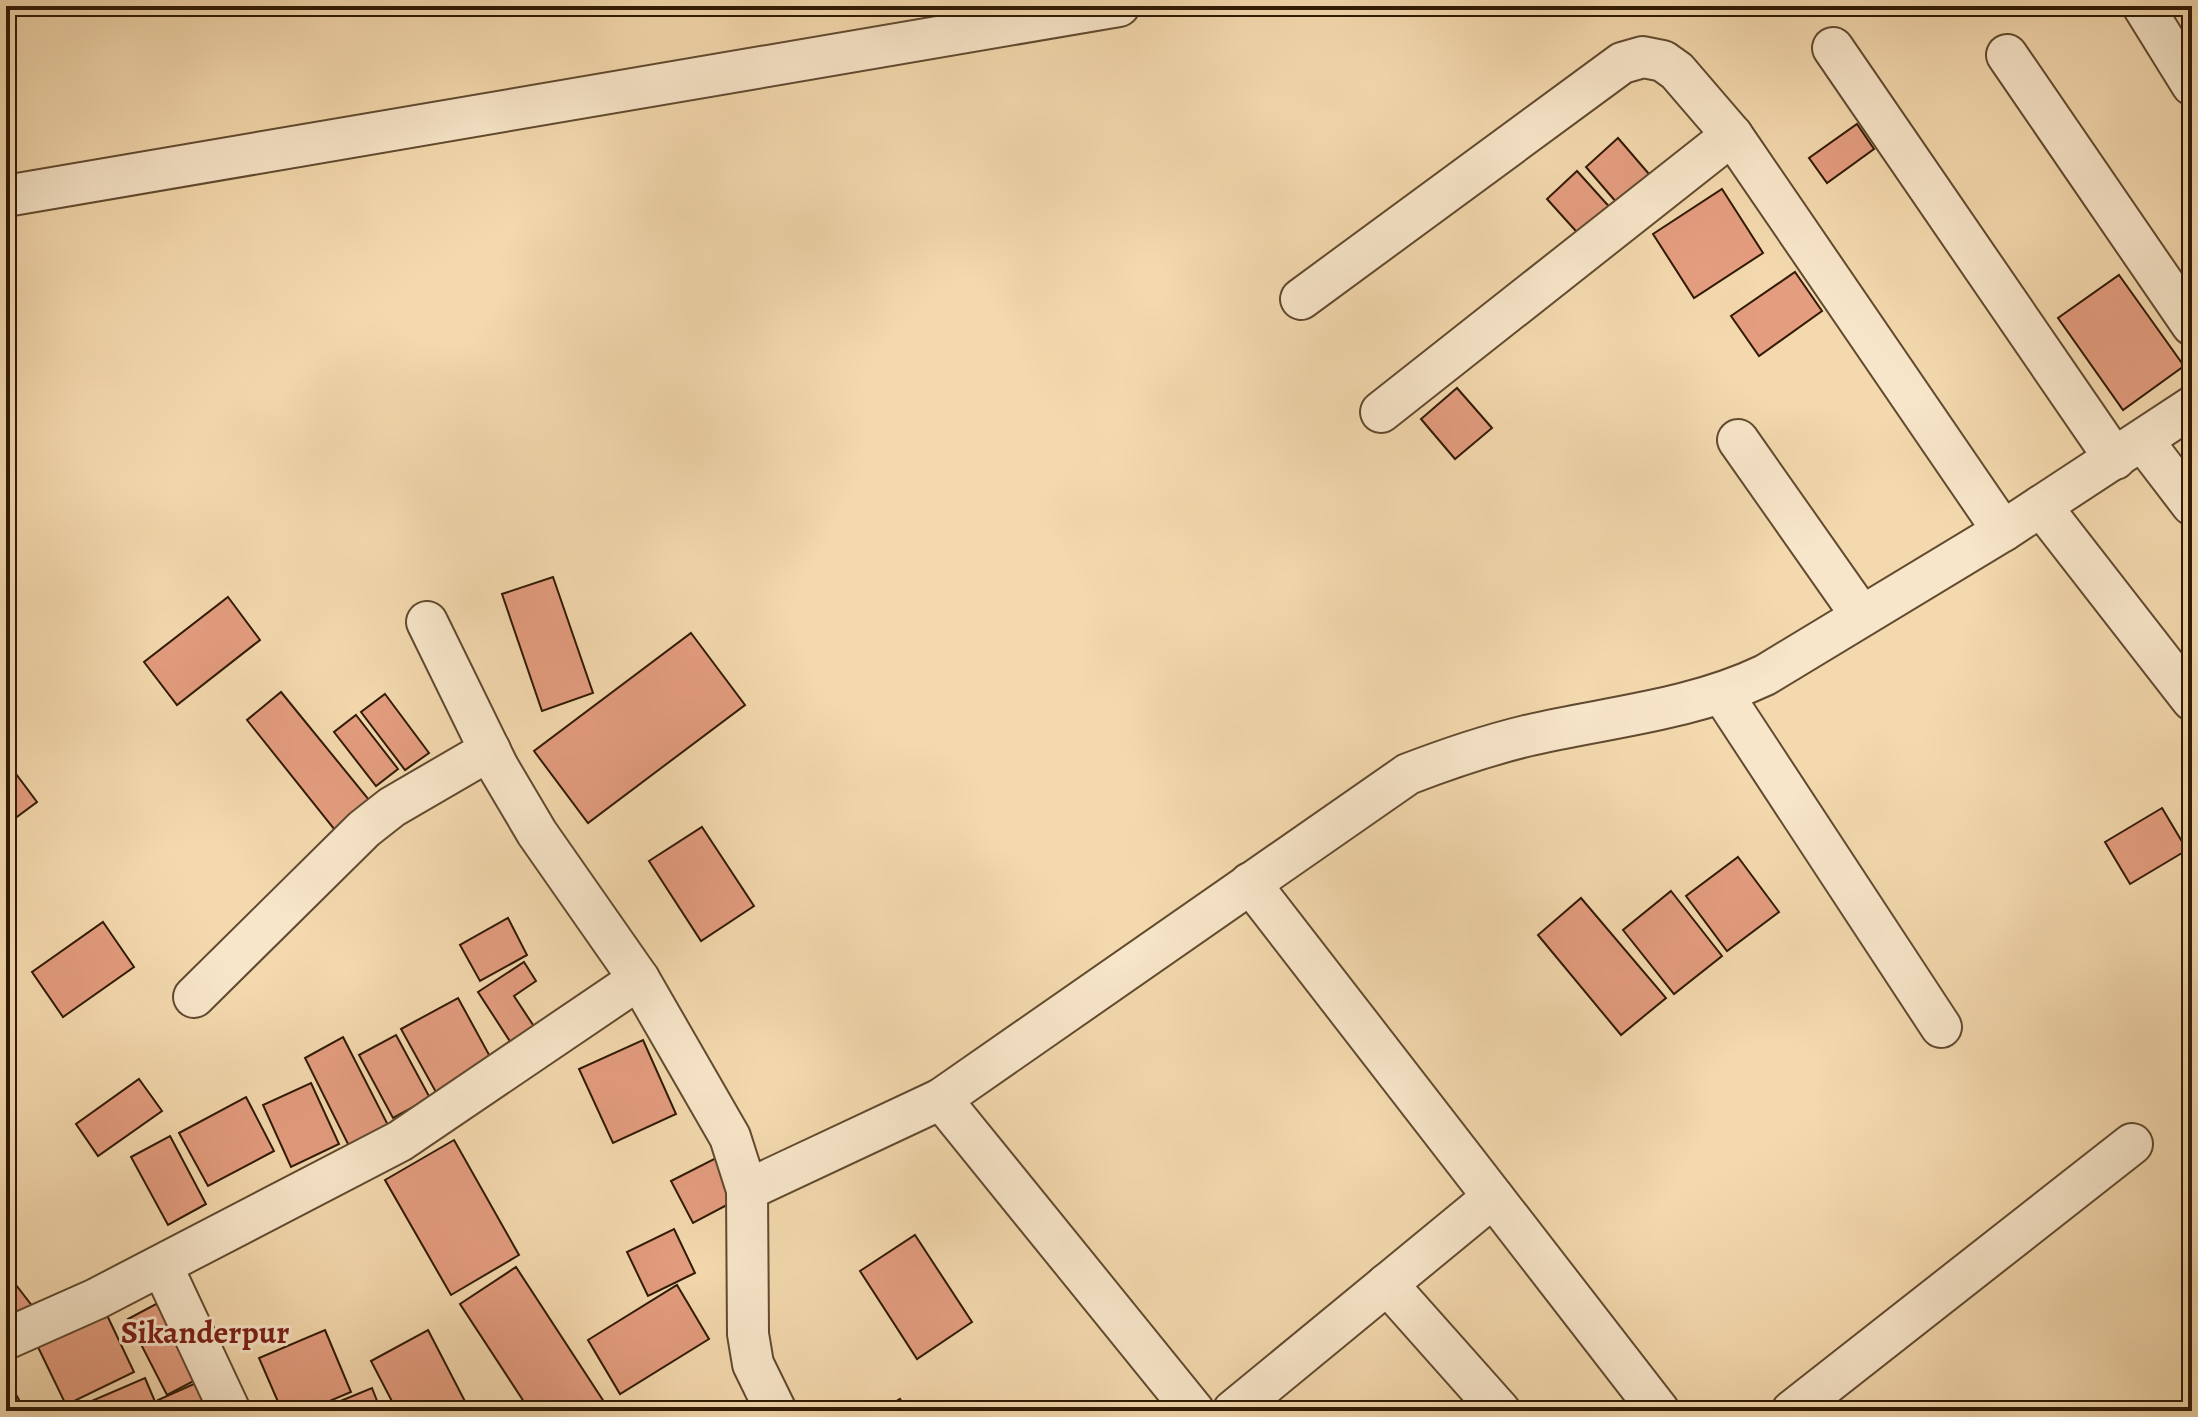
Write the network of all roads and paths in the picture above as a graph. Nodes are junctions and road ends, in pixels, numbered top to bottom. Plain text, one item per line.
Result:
1 (1119, 6) edge
2 (2143, 6) edge
3 (1833, 48) dead end
4 (2007, 55) dead end
5 (2192, 85) edge
6 (1732, 135) junction
7 (6, 196) edge
8 (1301, 299) dead end
9 (2192, 325) edge
10 (2192, 407) edge
11 (1381, 412) dead end
12 (1738, 440) dead end
13 (2129, 450) junction
14 (2192, 505) edge
15 (2041, 506) junction
16 (2003, 531) junction
17 (1861, 615) junction
18 (427, 622) dead end
19 (1723, 695) junction
20 (2192, 700) edge
21 (490, 750) junction
22 (1250, 883) junction
23 (639, 979) junction
24 (194, 997) dead end
25 (1941, 1027) dead end
26 (941, 1099) junction
27 (2132, 1144) dead end
28 (747, 1190) junction
29 (1493, 1197) junction
30 (162, 1266) junction
31 (1387, 1284) junction
32 (6, 1339) edge
33 (230, 1411) edge
34 (776, 1411) edge
35 (1194, 1411) edge
36 (1233, 1411) edge
37 (1500, 1411) edge
38 (1659, 1411) edge
39 (1792, 1411) edge

1 - 7 street
2 - 5 street
3 - 13 street
4 - 9 street
6 - 8 street
6 - 11 street
6 - 16 street
10 - 13 street
12 - 17 street
13 - 14 street
13 - 15 street
15 - 16 street
15 - 20 street
16 - 17 street
17 - 19 street
18 - 21 street
19 - 22 street
19 - 25 street
21 - 23 street
21 - 24 street
22 - 26 street
22 - 29 street
23 - 28 street
23 - 30 street
26 - 28 street
26 - 35 street
27 - 39 street
28 - 34 street
29 - 31 street
29 - 38 street
30 - 32 street
30 - 33 street
31 - 36 street
31 - 37 street

